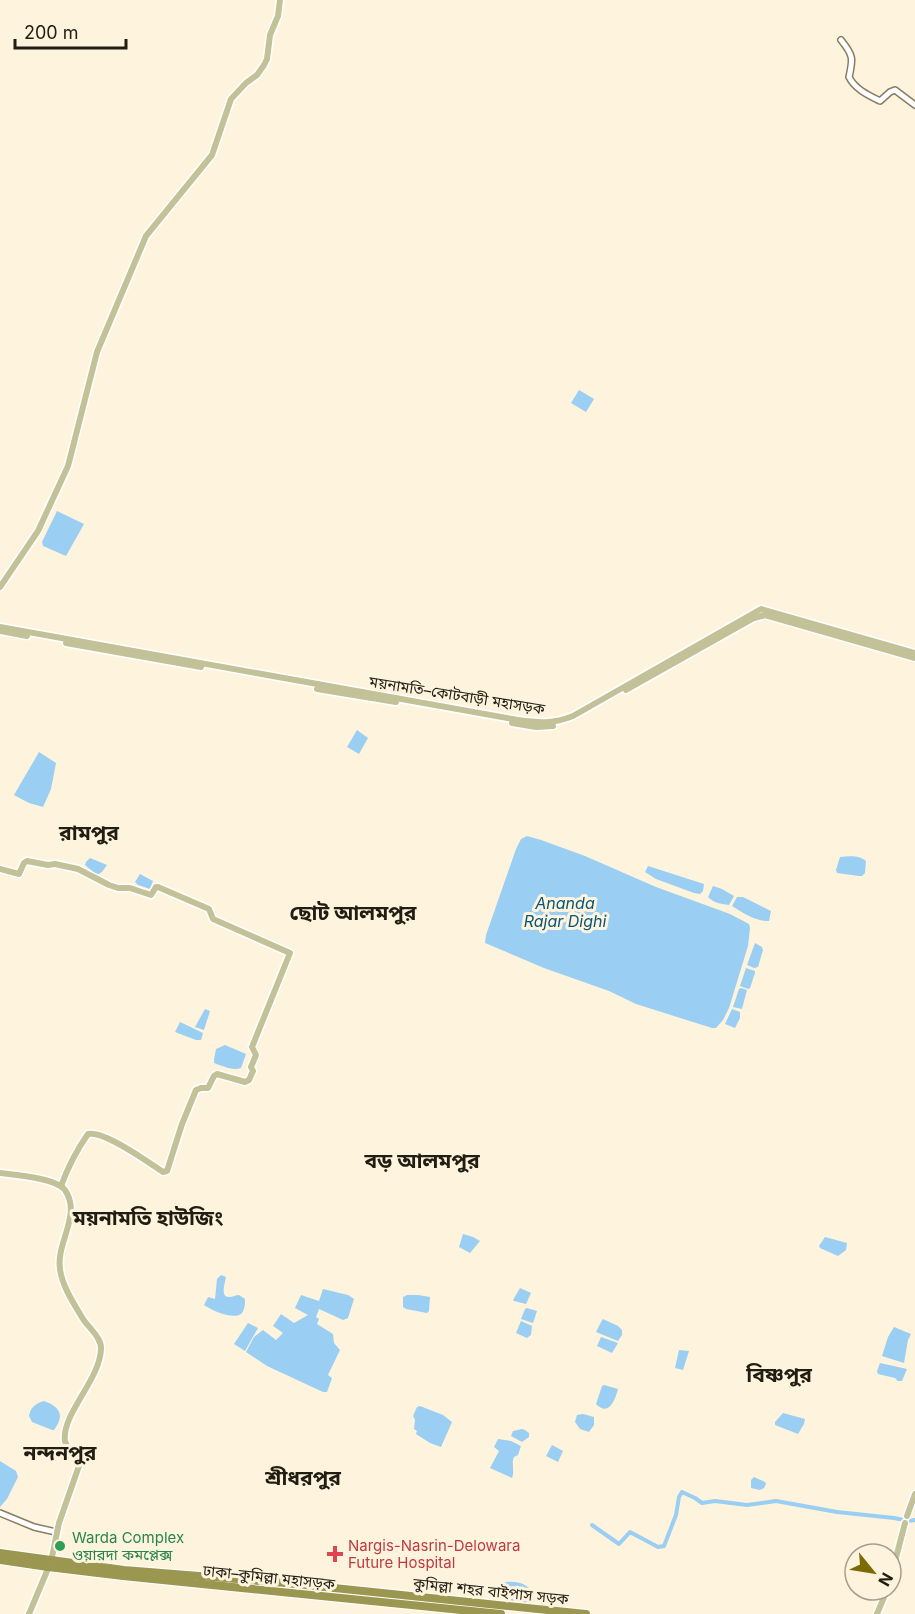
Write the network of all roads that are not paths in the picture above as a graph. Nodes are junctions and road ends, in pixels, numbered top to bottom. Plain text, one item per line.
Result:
1 (280, 0) edge
2 (842, 40) dead end
3 (915, 105) edge
4 (0, 587) edge
5 (0, 627) edge
6 (0, 632) edge
7 (915, 653) edge
8 (915, 658) edge
9 (0, 869) edge
10 (0, 1173) edge
11 (61, 1186) junction
12 (915, 1494) edge
13 (0, 1513) edge
14 (56, 1532) junction
15 (900, 1542) edge
16 (0, 1552) edge
17 (52, 1557) junction
18 (0, 1562) edge
19 (47, 1571) junction
20 (132, 1574) junction
21 (29, 1614) edge
22 (501, 1614) edge
23 (586, 1614) edge

1 - 4 main road
2 - 3 street
5 - 7 main road, ময়নামতি–কোটবাড়ী মহাসড়ক
6 - 8 main road, ময়নামতি–কোটবাড়ী মহাসড়ক
9 - 11 main road
10 - 11 main road
11 - 14 main road
12 - 15 main road
13 - 14 street
14 - 17 main road
16 - 17 highway
16 - 20 highway, কুমিল্লা শহর বাইপাস সড়ক
17 - 20 highway
18 - 19 highway
18 - 20 highway, ঢাকা–কুমিল্লা মহাসড়ক
19 - 20 highway
19 - 21 main road
20 - 22 highway, ঢাকা–কুমিল্লা মহাসড়ক
20 - 23 highway, কুমিল্লা শহর বাইপাস সড়ক

